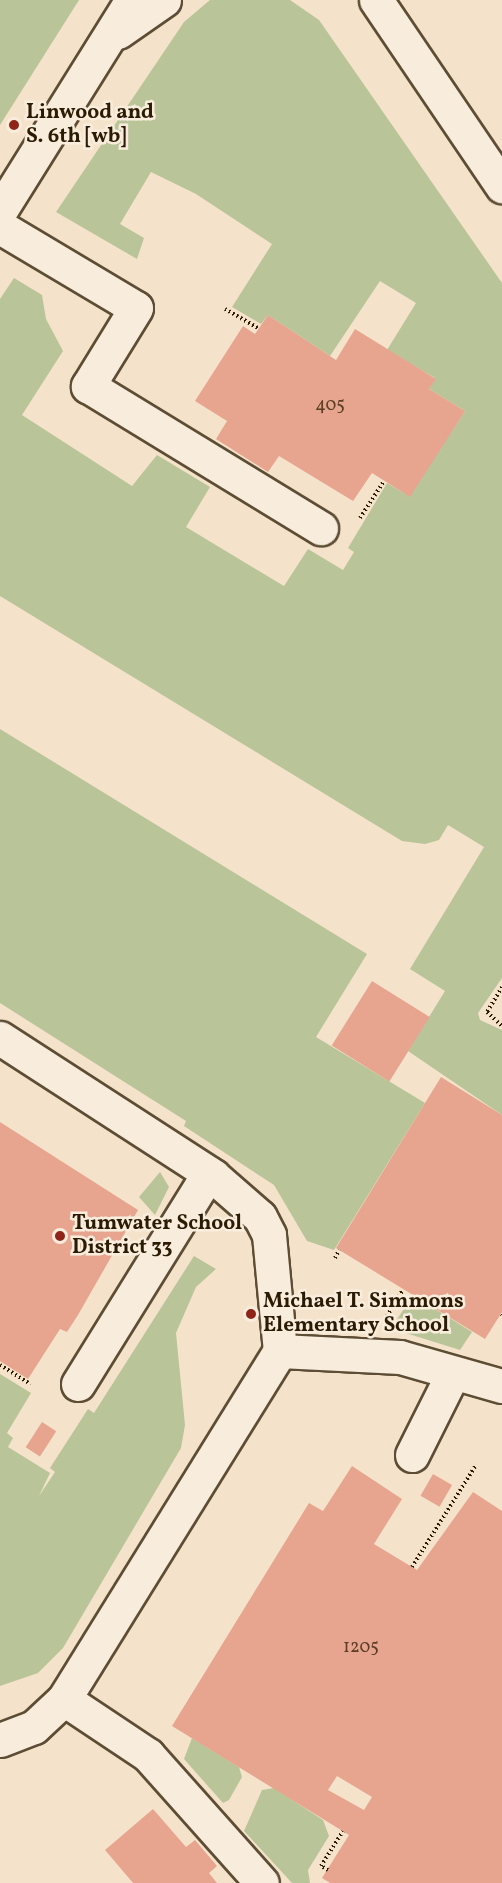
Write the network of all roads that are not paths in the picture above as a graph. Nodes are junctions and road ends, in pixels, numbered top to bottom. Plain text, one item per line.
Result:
1 (132, 0) edge
2 (164, 0) edge
3 (350, 0) edge
4 (376, 0) edge
5 (394, 31) junction
6 (112, 37) junction
7 (502, 186) edge
8 (0, 211) edge
9 (0, 227) edge
10 (321, 528) dead end
11 (0, 1038) edge
12 (209, 1173) junction
13 (280, 1351) junction
14 (452, 1375) junction
15 (78, 1384) dead end
16 (502, 1386) edge
17 (412, 1455) dead end
18 (64, 1699) junction
19 (0, 1740) edge
20 (262, 1883) edge

1 - 6 street
2 - 6 street
3 - 5 street
4 - 5 street
5 - 7 street
6 - 8 street
9 - 10 street
11 - 12 street
12 - 13 street
12 - 15 street
13 - 14 street
13 - 18 street
14 - 16 street
14 - 17 street
18 - 19 street
18 - 20 street

